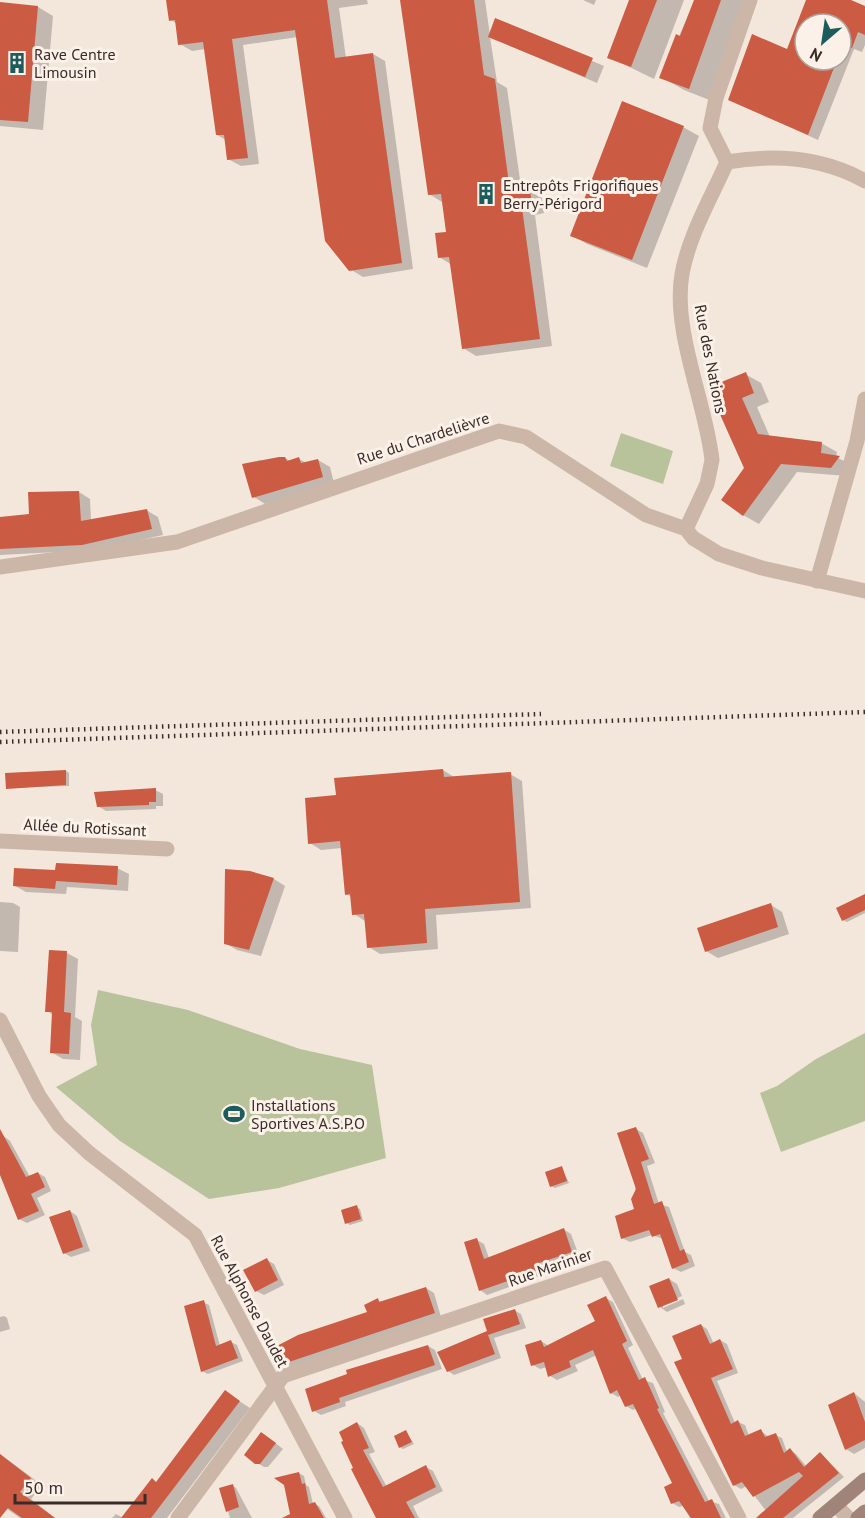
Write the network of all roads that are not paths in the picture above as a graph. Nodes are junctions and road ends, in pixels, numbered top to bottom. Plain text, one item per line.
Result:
1 (750, 0) edge
2 (727, 162) junction
3 (865, 181) edge
4 (865, 399) edge
5 (686, 529) junction
6 (0, 567) edge
7 (817, 581) junction
8 (865, 591) edge
9 (0, 841) edge
10 (167, 849) dead end
11 (0, 1020) edge
12 (274, 1385) junction
13 (865, 1480) edge
14 (836, 1504) junction
15 (865, 1512) edge
16 (178, 1518) edge
17 (345, 1518) edge
18 (739, 1518) edge
19 (820, 1518) edge
20 (848, 1518) edge
21 (858, 1518) edge

1 - 2 street
2 - 3 street
2 - 5 street, Rue des Nations
4 - 7 street
5 - 6 street, Rue du Chardelièvre
5 - 7 street, Rue du Chardelièvre
7 - 8 street, Rue du Chardelièvre
9 - 10 street, Allée du Rotissant
11 - 12 street, Rue Alphonse Daudet
12 - 16 street
12 - 17 street, Rue Alphonse Daudet
12 - 18 street, Rue Marinier
13 - 14 main road
14 - 19 main road
14 - 20 street
15 - 21 main road

